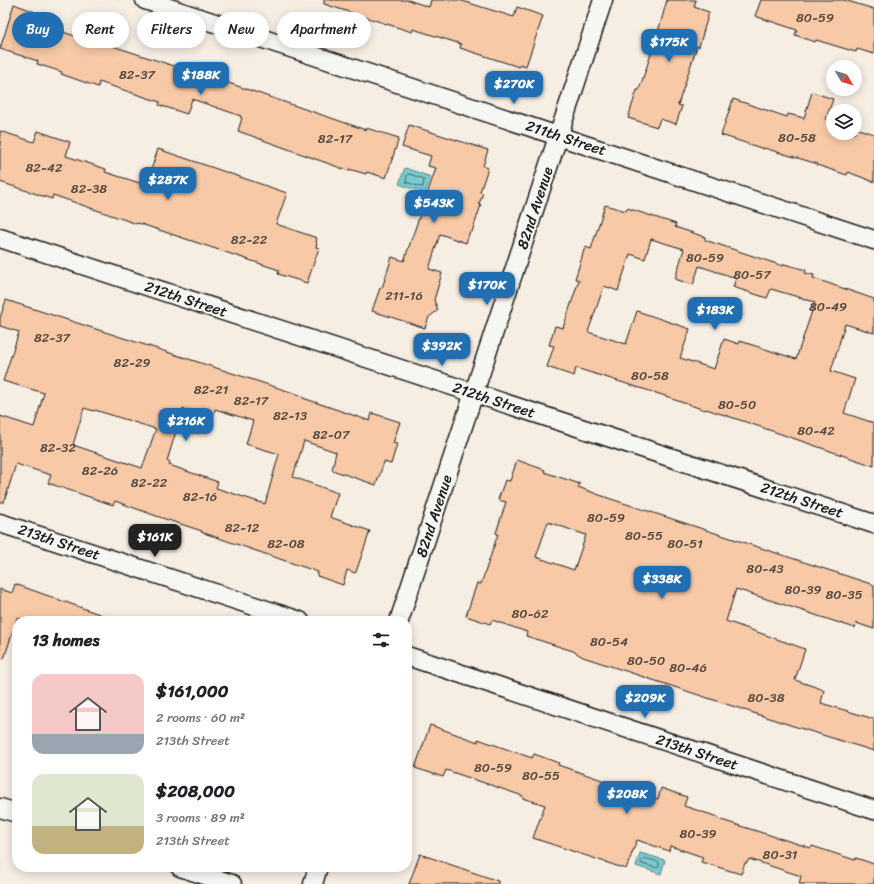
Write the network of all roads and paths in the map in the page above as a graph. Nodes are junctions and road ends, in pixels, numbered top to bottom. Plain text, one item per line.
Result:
1 (145, 0) edge
2 (603, 0) edge
3 (558, 136) junction
4 (0, 238) edge
5 (874, 240) edge
6 (474, 393) junction
7 (0, 523) edge
8 (874, 524) edge
9 (285, 616) edge
10 (401, 616) edge
11 (412, 658) edge
12 (0, 808) edge
13 (874, 810) edge
14 (12, 812) edge
15 (195, 872) edge
16 (317, 872) edge
17 (232, 884) edge
18 (313, 884) edge

1 - 3 street, 211th Street
2 - 3 street, 82nd Avenue
3 - 5 street, 211th Street
3 - 6 street, 82nd Avenue
4 - 6 street, 212th Street
6 - 8 street, 212th Street
6 - 10 street, 82nd Avenue
7 - 9 street, 213th Street
11 - 13 street, 213th Street
12 - 14 street
15 - 17 street
16 - 18 street

